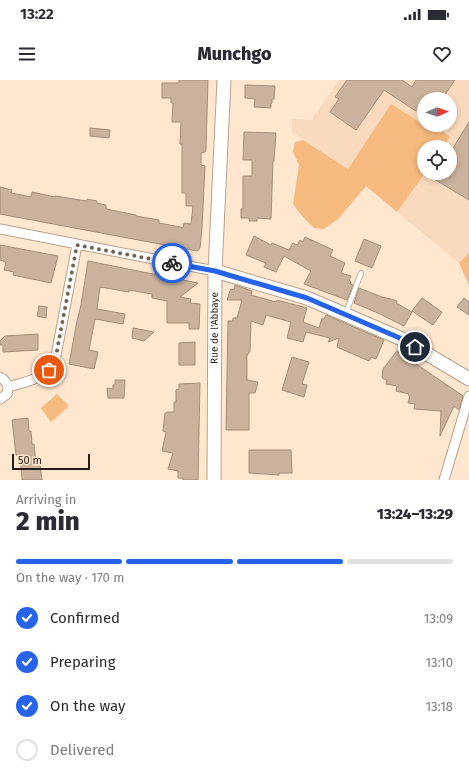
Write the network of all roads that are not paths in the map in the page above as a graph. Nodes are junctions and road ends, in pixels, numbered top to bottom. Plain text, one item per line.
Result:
1 (224, 80) edge
2 (0, 230) edge
3 (77, 245) junction
4 (215, 271) junction
5 (361, 273) dead end
6 (345, 315) junction
7 (0, 377) edge
8 (469, 379) edge
9 (8, 386) junction
10 (469, 396) edge
11 (0, 399) edge
12 (214, 480) edge
13 (444, 480) edge

1 - 4 street, Rue de l'Abbaye
2 - 3 street
3 - 4 street
3 - 9 street
4 - 6 street
4 - 12 street, Rue de l'Abbaye
5 - 6 lane
6 - 8 street
7 - 9 street
9 - 11 street
10 - 13 street

